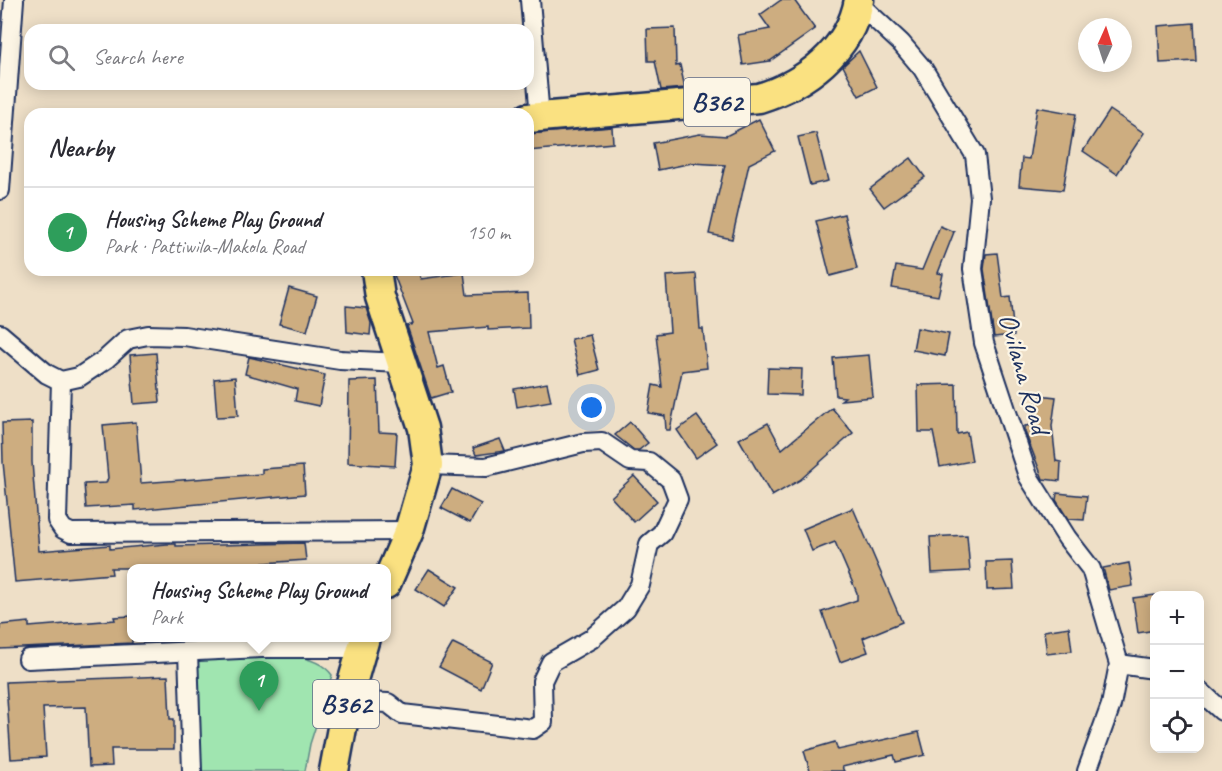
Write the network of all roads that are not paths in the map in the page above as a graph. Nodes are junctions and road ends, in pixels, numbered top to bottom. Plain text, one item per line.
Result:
1 (14, 0) edge
2 (530, 0) edge
3 (859, 1) edge
4 (531, 24) edge
5 (533, 90) edge
6 (534, 108) edge
7 (534, 117) edge
8 (0, 190) edge
9 (377, 276) edge
10 (0, 334) edge
11 (401, 363) junction
12 (61, 381) junction
13 (428, 465) junction
14 (409, 531) junction
15 (391, 574) edge
16 (362, 643) edge
17 (188, 652) junction
18 (28, 659) dead end
19 (1119, 664) junction
20 (1150, 668) edge
21 (1204, 695) edge
22 (347, 700) junction
23 (1222, 711) edge
24 (192, 771) edge
25 (334, 771) edge
26 (1087, 771) edge

1 - 8 street
2 - 4 street
3 - 7 main road, B362
3 - 19 street, Ovilana Road
5 - 6 street
9 - 11 main road
10 - 12 street
11 - 12 street
11 - 13 main road
12 - 14 street
13 - 14 main road
13 - 22 street
14 - 15 main road
16 - 17 street
16 - 22 main road, B362
17 - 18 street
17 - 24 street
19 - 20 street
19 - 26 street, Ovilana Road
21 - 23 street
22 - 25 main road, B362

